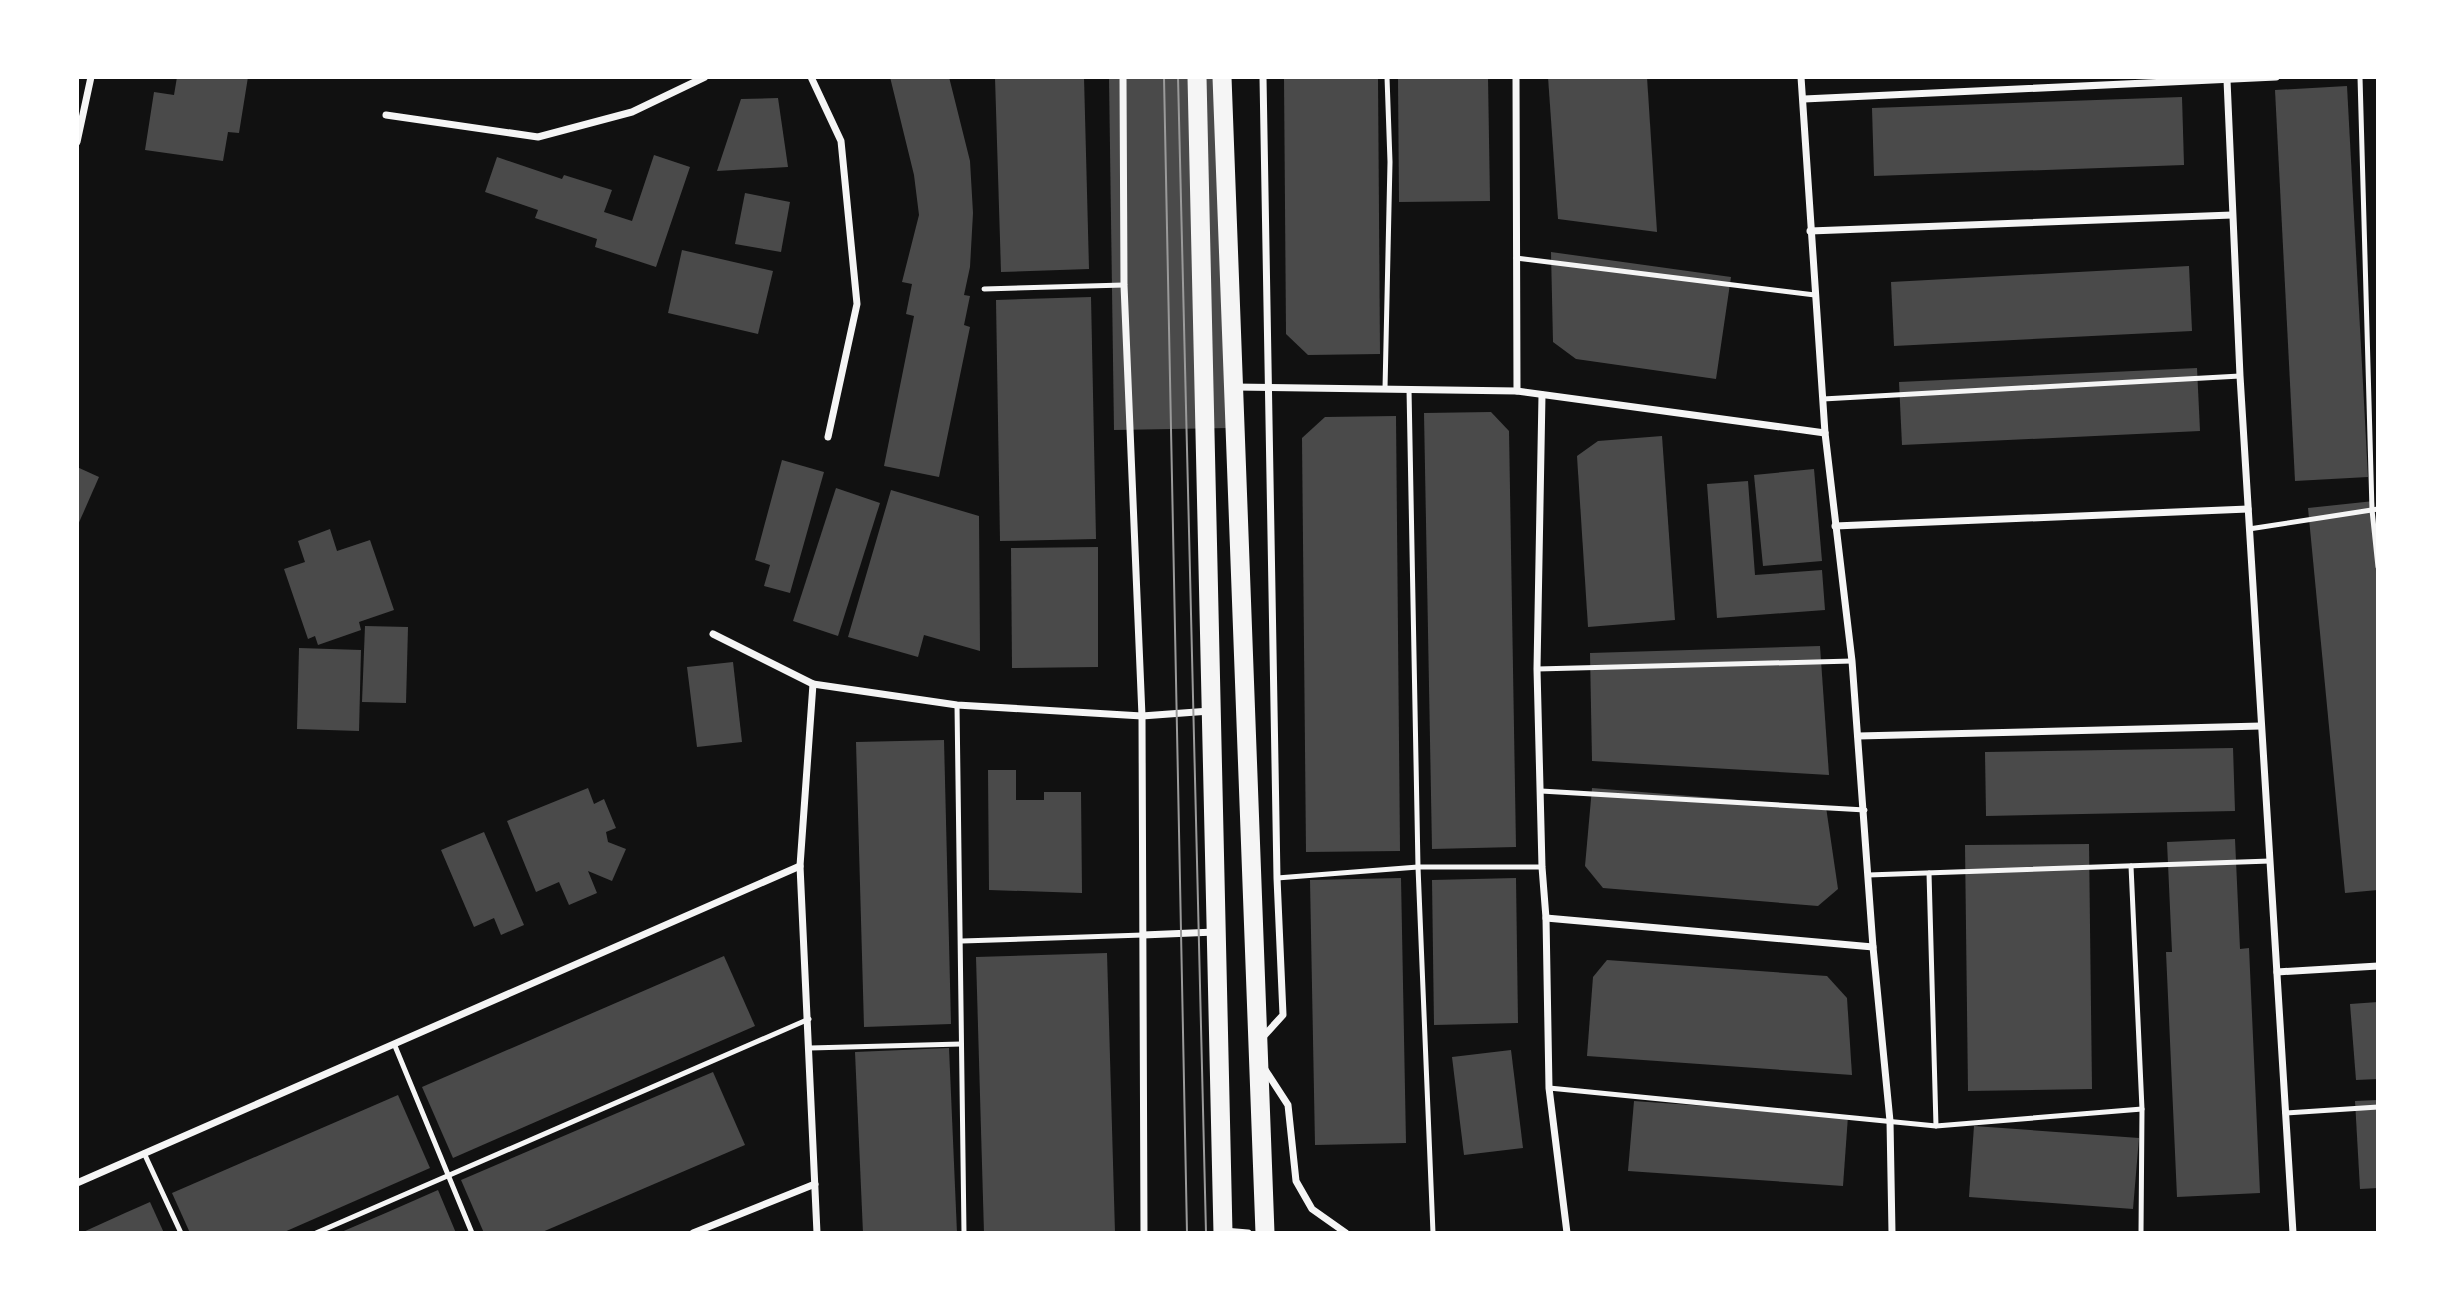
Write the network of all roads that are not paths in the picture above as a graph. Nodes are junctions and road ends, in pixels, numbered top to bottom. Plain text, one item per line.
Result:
1 (91, 77) edge
2 (705, 77) edge
3 (811, 77) edge
4 (1124, 77) edge
5 (1196, 77) edge
6 (1222, 77) edge
7 (1263, 77) edge
8 (1387, 77) edge
9 (1516, 77) edge
10 (1801, 77) edge
11 (2276, 77) edge
12 (2360, 77) edge
13 (2227, 80) junction
14 (1804, 99) junction
15 (386, 115) dead end
16 (77, 142) edge
17 (2232, 215) junction
18 (1810, 231) junction
19 (1516, 258) junction
20 (1124, 285) junction
21 (984, 289) dead end
22 (1815, 295) junction
23 (2240, 376) junction
24 (1234, 387) junction
25 (1270, 387) junction
26 (1385, 389) junction
27 (1409, 389) junction
28 (1517, 391) junction
29 (1542, 395) junction
30 (1823, 399) junction
31 (1825, 433) junction
32 (828, 437) dead end
33 (2248, 509) junction
34 (2375, 509) edge
35 (1835, 526) junction
36 (2249, 529) junction
37 (2378, 567) edge
38 (713, 634) dead end
39 (1852, 661) junction
40 (1537, 669) junction
41 (813, 684) junction
42 (957, 705) junction
43 (1211, 711) junction
44 (1142, 716) junction
45 (2261, 726) junction
46 (1858, 736) junction
47 (1541, 791) junction
48 (1865, 810) junction
49 (2270, 861) junction
50 (800, 866) junction
51 (2131, 866) junction
52 (1418, 867) junction
53 (1542, 867) junction
54 (1929, 873) junction
55 (1868, 875) junction
56 (1277, 878) junction
57 (1546, 918) junction
58 (1216, 932) junction
59 (1143, 935) junction
60 (962, 941) junction
61 (1873, 947) junction
62 (2378, 966) edge
63 (2277, 972) junction
64 (809, 1019) junction
65 (961, 1044) junction
66 (395, 1046) junction
67 (810, 1048) junction
68 (1258, 1050) junction
69 (1549, 1088) junction
70 (2378, 1107) edge
71 (2142, 1109) junction
72 (2285, 1112) junction
73 (1890, 1121) junction
74 (1936, 1126) junction
75 (144, 1153) junction
76 (447, 1177) junction
77 (77, 1183) edge
78 (815, 1184) junction
79 (1223, 1232) edge
80 (181, 1233) edge
81 (316, 1233) edge
82 (472, 1233) edge
83 (693, 1233) edge
84 (817, 1233) edge
85 (964, 1233) edge
86 (1144, 1233) edge
87 (1248, 1233) edge
88 (1265, 1233) edge
89 (1346, 1233) edge
90 (1433, 1233) edge
91 (1567, 1233) edge
92 (1892, 1233) edge
93 (2141, 1233) edge
94 (2292, 1233) edge

1 - 16 street
2 - 15 street
3 - 32 street
4 - 20 street
5 - 43 highway
6 - 24 highway
7 - 25 street
8 - 26 lane
9 - 19 street
10 - 14 street
11 - 13 street
12 - 34 lane
13 - 14 street
13 - 17 street
14 - 18 street
17 - 18 street
17 - 23 street
18 - 22 street
19 - 22 lane
19 - 28 street
20 - 21 lane
20 - 44 street
22 - 30 street
23 - 30 lane
23 - 33 street
24 - 25 street
24 - 68 highway
25 - 26 street
25 - 56 street
26 - 27 street
27 - 28 street
27 - 52 lane
28 - 29 street
29 - 31 street
29 - 40 street
30 - 31 street
31 - 35 street
33 - 35 street
33 - 36 street
34 - 36 lane
34 - 37 lane
35 - 39 street
36 - 45 street
38 - 41 street
39 - 40 lane
39 - 46 street
40 - 47 street
41 - 42 street
41 - 50 street
42 - 44 street
42 - 60 lane
43 - 44 street
43 - 58 highway
44 - 59 street
45 - 46 street
45 - 49 street
46 - 48 street
47 - 48 lane
47 - 53 street
48 - 55 street
49 - 51 lane
49 - 63 street
50 - 64 street
50 - 66 street
51 - 54 lane
51 - 71 lane
52 - 53 lane
52 - 56 lane
52 - 90 lane
53 - 57 street
54 - 55 lane
54 - 74 lane
55 - 61 street
56 - 68 street
57 - 61 street
57 - 69 street
58 - 59 street
58 - 79 highway
59 - 60 lane
59 - 86 street
60 - 65 lane
61 - 73 street
62 - 63 street
63 - 72 street
64 - 67 street
64 - 76 lane
65 - 67 lane
65 - 85 lane
66 - 75 street
66 - 76 lane
67 - 78 street
68 - 88 highway
68 - 89 street
69 - 73 lane
69 - 91 street
70 - 72 lane
71 - 74 lane
71 - 93 lane
72 - 94 street
73 - 74 lane
73 - 92 street
75 - 77 street
75 - 80 lane
76 - 81 lane
76 - 82 lane
78 - 83 street
78 - 84 street
79 - 87 street

